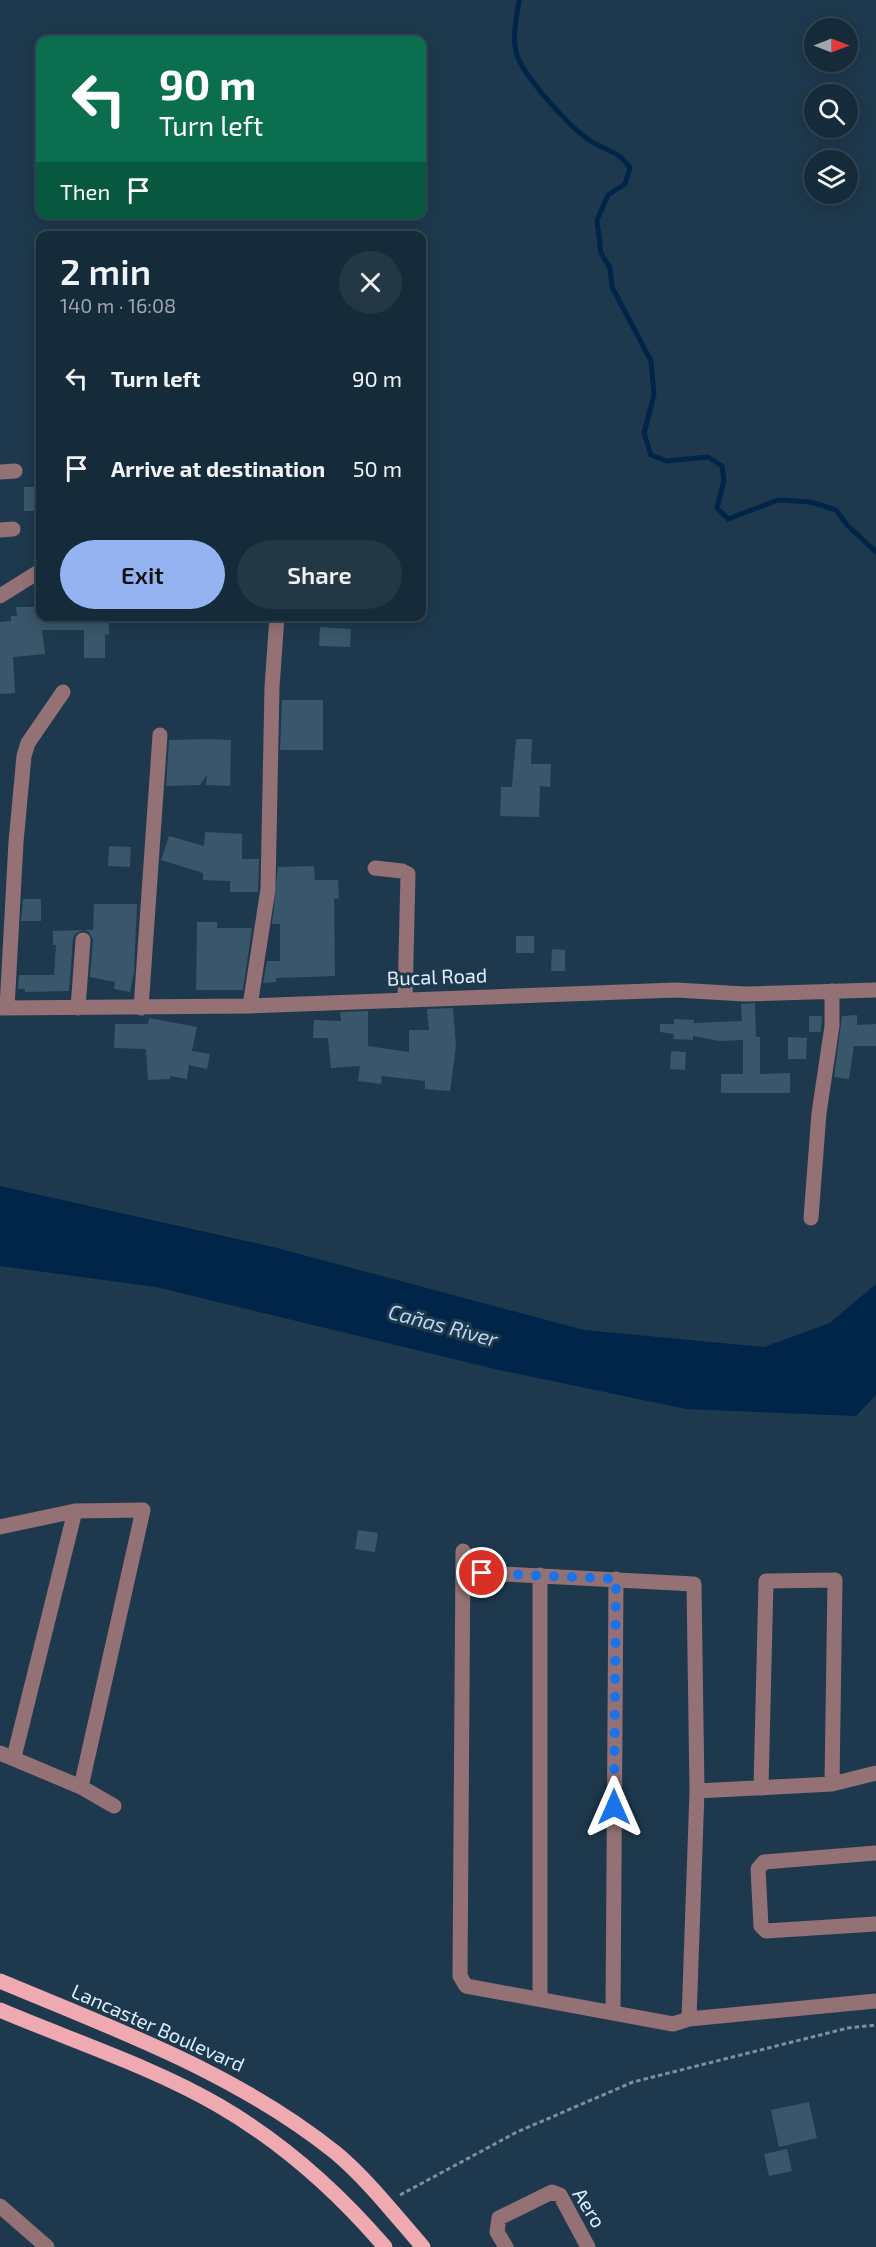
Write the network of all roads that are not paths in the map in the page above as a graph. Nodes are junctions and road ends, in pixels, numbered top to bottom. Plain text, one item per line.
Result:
1 (36, 574) edge
2 (0, 596) edge
3 (277, 621) edge
4 (63, 692) dead end
5 (160, 735) dead end
6 (375, 868) dead end
7 (82, 940) dead end
8 (876, 990) edge
9 (832, 991) junction
10 (405, 999) junction
11 (250, 1006) junction
12 (4, 1008) edge
13 (78, 1008) junction
14 (141, 1008) junction
15 (811, 1218) dead end
16 (75, 1510) junction
17 (0, 1527) edge
18 (463, 1551) dead end
19 (463, 1572) junction
20 (540, 1575) junction
21 (616, 1579) junction
22 (7, 1755) edge
23 (876, 1773) edge
24 (832, 1784) junction
25 (81, 1787) junction
26 (761, 1788) junction
27 (697, 1791) junction
28 (114, 1806) dead end
29 (876, 1853) edge
30 (876, 1924) edge
31 (0, 1981) edge
32 (540, 1999) junction
33 (876, 2001) edge
34 (0, 2010) edge
35 (613, 2012) junction
36 (689, 2019) junction
37 (0, 2206) edge
38 (47, 2247) edge
39 (385, 2247) edge
40 (423, 2247) edge
41 (506, 2247) edge
42 (588, 2247) edge

1 - 2 street
3 - 11 street
4 - 12 street
5 - 14 street
6 - 10 street
7 - 13 street
8 - 9 street, Bucal Road
9 - 10 street, Bucal Road
9 - 15 street
10 - 11 street, Bucal Road
11 - 14 street, Bucal Road
12 - 13 street, Bucal Road
13 - 14 street, Bucal Road
16 - 17 street
16 - 22 street
16 - 25 street
18 - 19 street
19 - 20 street
19 - 32 street
20 - 21 street
20 - 32 street
21 - 27 street
21 - 35 street
22 - 25 street
23 - 24 street
24 - 26 street
24 - 26 street
25 - 28 street
26 - 27 street
27 - 36 street
29 - 30 street
31 - 40 main road, Lancaster Boulevard
32 - 35 street
33 - 36 street
34 - 39 main road
35 - 36 street
37 - 38 street
41 - 42 street, Aero

